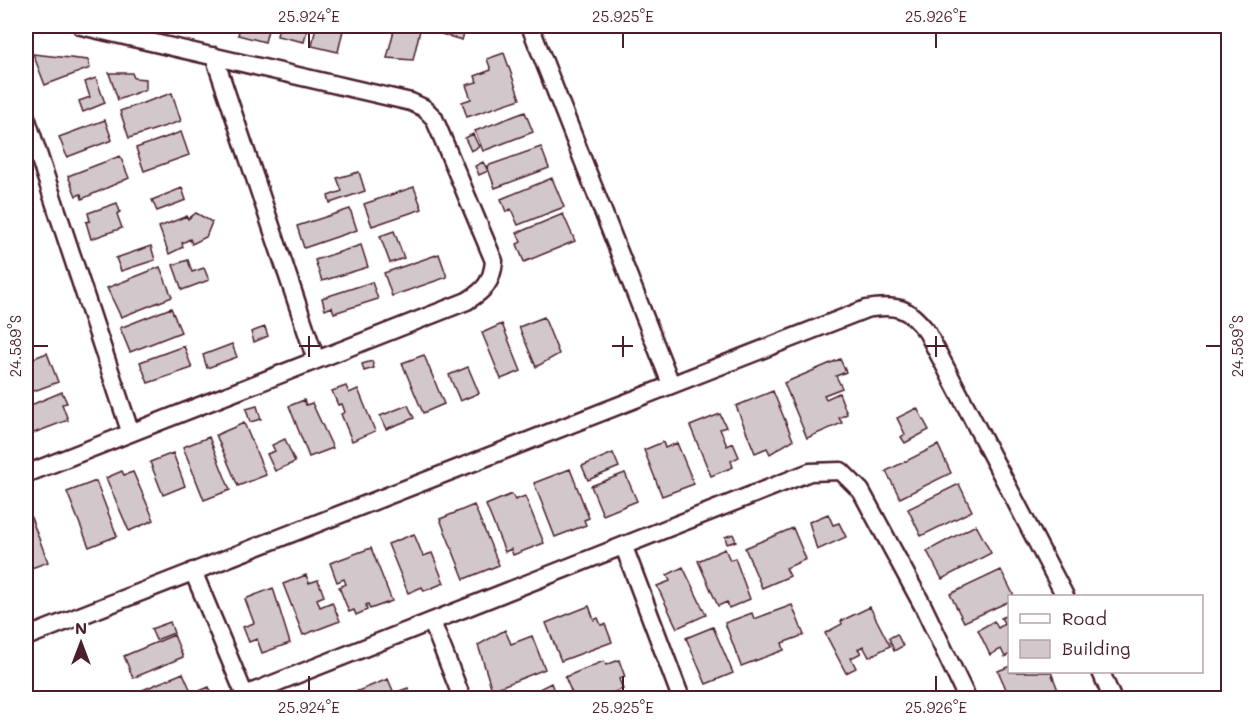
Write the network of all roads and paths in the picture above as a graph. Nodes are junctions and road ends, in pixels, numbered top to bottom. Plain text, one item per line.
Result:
1 (81, 26) edge
2 (530, 26) edge
3 (214, 56) junction
4 (26, 117) edge
5 (316, 360) junction
6 (671, 384) junction
7 (130, 431) junction
8 (26, 474) edge
9 (624, 547) junction
10 (193, 571) junction
11 (1064, 595) edge
12 (432, 622) junction
13 (26, 637) edge
14 (1101, 673) edge
15 (245, 697) edge
16 (462, 699) edge
17 (681, 699) edge
18 (967, 699) edge
19 (1112, 699) edge

1 - 3 street
2 - 6 street
3 - 5 street
3 - 5 street
4 - 7 street
5 - 7 street
6 - 10 street
6 - 11 street
7 - 8 street
9 - 12 street
9 - 17 street
9 - 18 street
10 - 13 street
10 - 15 street
12 - 15 street
12 - 16 street
14 - 19 street

